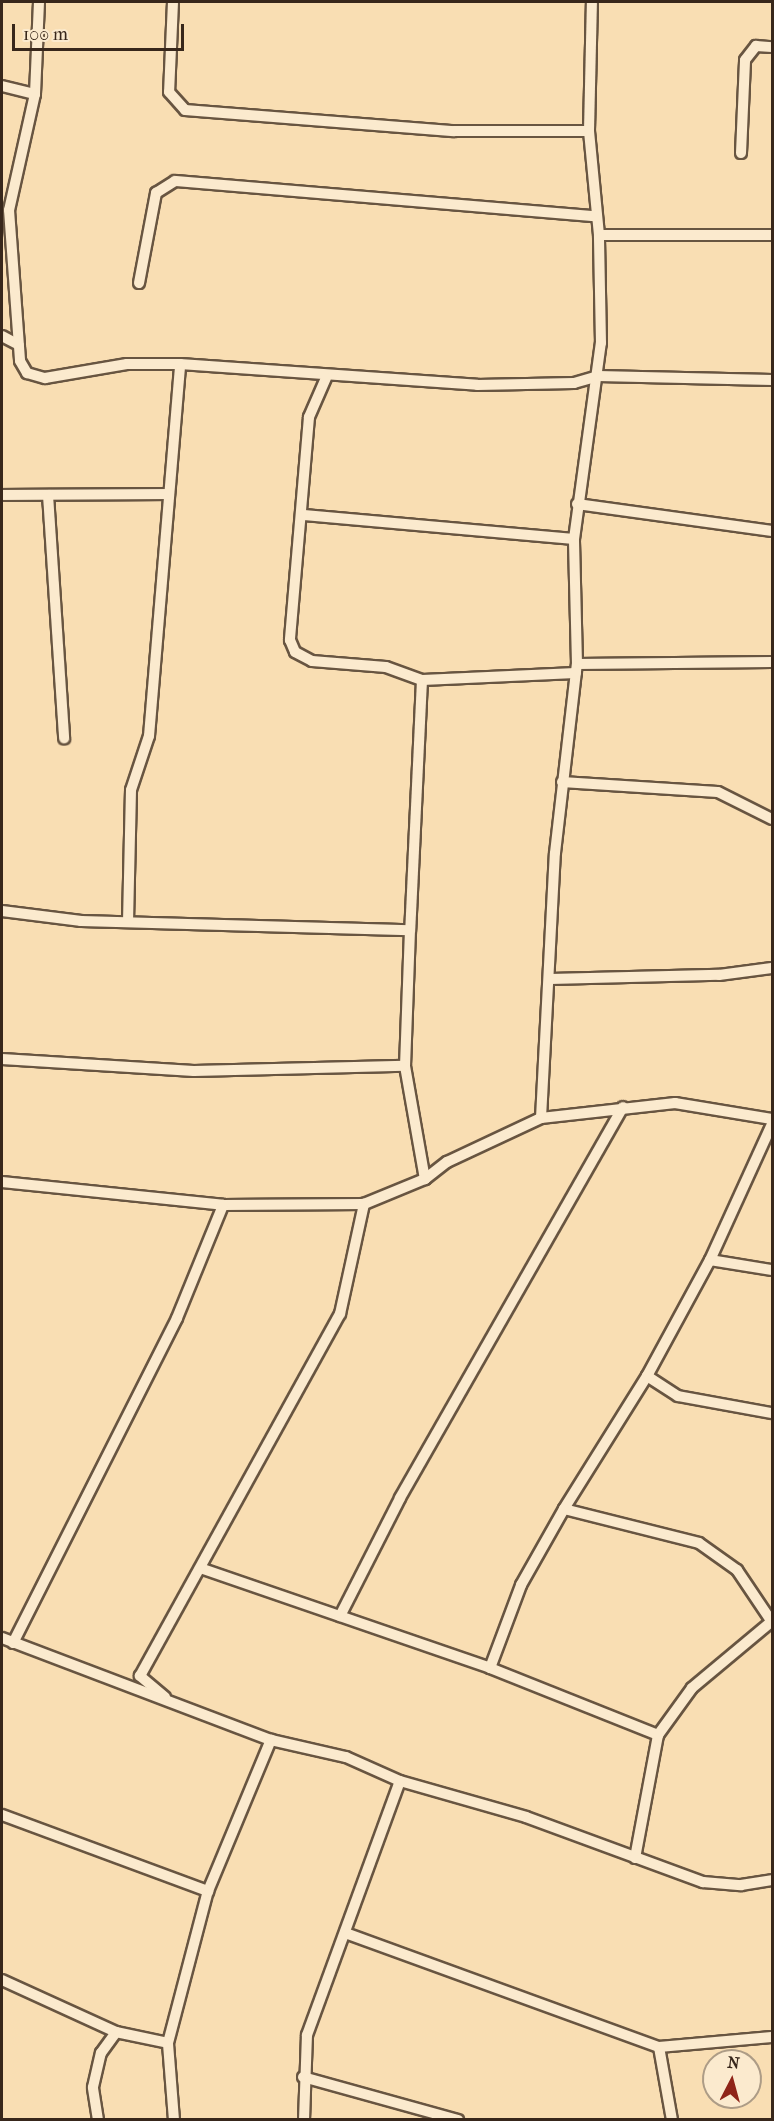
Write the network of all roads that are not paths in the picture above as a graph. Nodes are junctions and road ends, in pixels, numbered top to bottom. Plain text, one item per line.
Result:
1 (39, 2) edge
2 (173, 2) edge
3 (592, 2) edge
4 (772, 46) edge
5 (2, 87) edge
6 (35, 94) junction
7 (589, 131) junction
8 (741, 153) dead end
9 (596, 216) junction
10 (772, 235) edge
11 (599, 236) junction
12 (139, 283) dead end
13 (2, 336) edge
14 (19, 345) junction
15 (180, 364) junction
16 (598, 375) junction
17 (326, 378) junction
18 (772, 380) edge
19 (166, 494) junction
20 (2, 495) edge
21 (48, 495) junction
22 (577, 504) junction
23 (304, 514) junction
24 (772, 531) edge
25 (574, 539) junction
26 (772, 662) edge
27 (577, 669) junction
28 (422, 680) junction
29 (64, 738) dead end
30 (562, 782) junction
31 (772, 819) edge
32 (2, 912) edge
33 (128, 922) junction
34 (410, 930) junction
35 (772, 968) edge
36 (550, 979) junction
37 (2, 1059) edge
38 (405, 1065) junction
39 (623, 1107) junction
40 (541, 1118) junction
41 (772, 1119) edge
42 (772, 1124) edge
43 (425, 1179) junction
44 (2, 1182) edge
45 (364, 1204) junction
46 (223, 1205) junction
47 (710, 1260) junction
48 (772, 1270) edge
49 (647, 1376) junction
50 (772, 1413) edge
51 (564, 1509) junction
52 (203, 1569) junction
53 (340, 1616) junction
54 (772, 1622) edge
55 (2, 1638) edge
56 (13, 1643) junction
57 (490, 1668) junction
58 (165, 1697) junction
59 (658, 1735) junction
60 (271, 1740) junction
61 (400, 1781) junction
62 (2, 1815) edge
63 (634, 1858) junction
64 (772, 1880) edge
65 (208, 1891) junction
66 (348, 1934) junction
67 (2, 1980) edge
68 (116, 2032) junction
69 (772, 2037) edge
70 (168, 2043) junction
71 (659, 2046) junction
72 (303, 2077) junction
73 (98, 2120) edge
74 (174, 2120) edge
75 (304, 2120) edge
76 (458, 2120) edge
77 (672, 2120) edge

1 - 6 street
2 - 7 street
3 - 7 street
4 - 8 street
5 - 6 street
6 - 14 street
7 - 9 street
9 - 11 street
9 - 12 street
10 - 11 street
11 - 16 street
13 - 14 street
14 - 15 street
15 - 17 street
15 - 19 street
16 - 17 street
16 - 18 street
16 - 22 street
17 - 23 street
19 - 21 street
19 - 33 street
20 - 21 street
21 - 29 street
22 - 24 street
22 - 25 street
23 - 25 street
23 - 28 street
25 - 27 street
26 - 27 street
27 - 28 street
27 - 30 street
28 - 34 street
30 - 31 street
30 - 36 street
32 - 33 street
33 - 34 street
34 - 38 street
35 - 36 street
36 - 40 street
37 - 38 street
38 - 43 street
39 - 40 street
39 - 41 street
39 - 53 street
40 - 43 street
42 - 47 street
43 - 45 street
44 - 46 street
45 - 46 street
45 - 52 street
46 - 56 street
47 - 48 street
47 - 49 street
49 - 50 street
49 - 51 street
51 - 54 street
51 - 57 street
52 - 53 street
52 - 58 street
53 - 57 street
54 - 59 street
55 - 56 street
56 - 58 street
57 - 59 street
58 - 60 street
59 - 63 street
60 - 61 street
60 - 65 street
61 - 63 street
61 - 66 street
62 - 65 street
63 - 64 street
65 - 70 street
66 - 71 street
66 - 72 street
67 - 68 street
68 - 70 street
68 - 73 street
69 - 71 street
70 - 74 street
71 - 77 street
72 - 75 street
72 - 76 street

